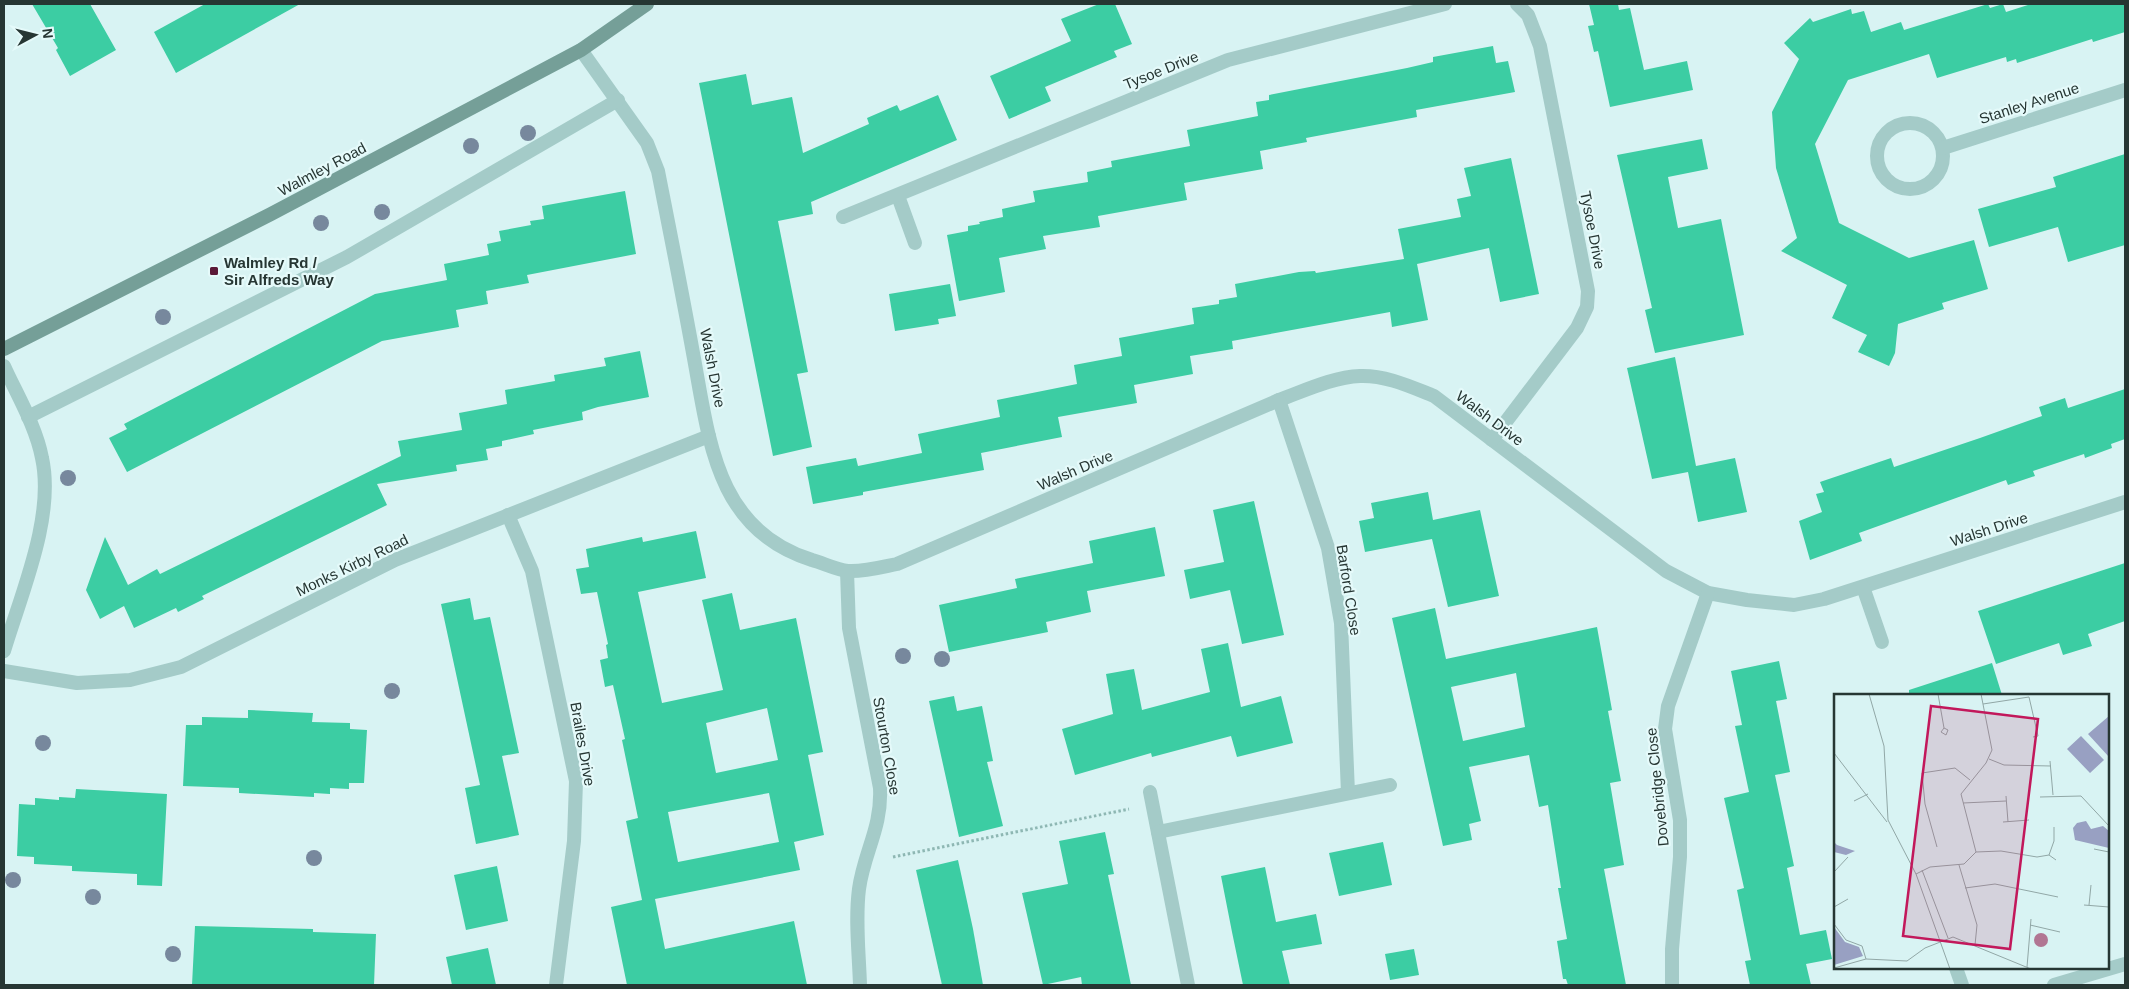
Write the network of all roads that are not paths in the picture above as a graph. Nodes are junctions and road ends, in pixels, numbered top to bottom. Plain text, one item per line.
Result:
1 (647, 4) edge
2 (1445, 4) edge
3 (1517, 4) edge
4 (581, 50) junction
5 (2125, 90) edge
6 (618, 100) junction
7 (1943, 148) junction
8 (898, 196) junction
9 (843, 217) dead end
10 (915, 243) dead end
11 (4, 349) edge
12 (4, 366) edge
13 (1279, 400) junction
14 (28, 417) junction
15 (709, 436) junction
16 (1492, 440) junction
17 (2125, 502) edge
18 (508, 515) junction
19 (847, 571) junction
20 (1863, 587) junction
21 (1708, 593) junction
22 (1882, 642) dead end
23 (4, 651) edge
24 (4, 671) edge
25 (1390, 785) dead end
26 (1348, 793) junction
27 (1151, 798) road end
28 (1158, 832) junction
29 (2125, 964) edge
30 (1956, 969) edge
31 (2108, 969) edge
32 (2109, 969) edge
33 (556, 985) edge
34 (860, 985) edge
35 (1188, 985) edge
36 (1672, 985) edge
37 (1962, 985) edge
38 (2054, 985) edge

1 - 4 main road, Walmley Road
2 - 8 street, Tysoe Drive
3 - 16 street, Tysoe Drive
4 - 6 street, Walsh Drive
4 - 11 main road, Walmley Road
5 - 7 street, Stanley Avenue
6 - 14 street
6 - 15 street, Walsh Drive
7 - 7 street
8 - 9 street, Tysoe Drive
8 - 10 street
12 - 14 street
13 - 16 street, Walsh Drive
13 - 19 street, Walsh Drive
13 - 26 street, Barford Close
14 - 23 street
15 - 18 street, Monks Kirby Road
15 - 19 street, Walsh Drive
16 - 21 street, Walsh Drive
17 - 20 street, Walsh Drive
18 - 24 street, Monks Kirby Road
18 - 33 street, Brailes Drive
19 - 34 street, Stourton Close
20 - 21 street, Walsh Drive
20 - 22 street
21 - 36 street, Dovebridge Close
25 - 26 street
26 - 28 street
27 - 28 street
28 - 35 street
29 - 32 street
30 - 37 street
31 - 38 street

